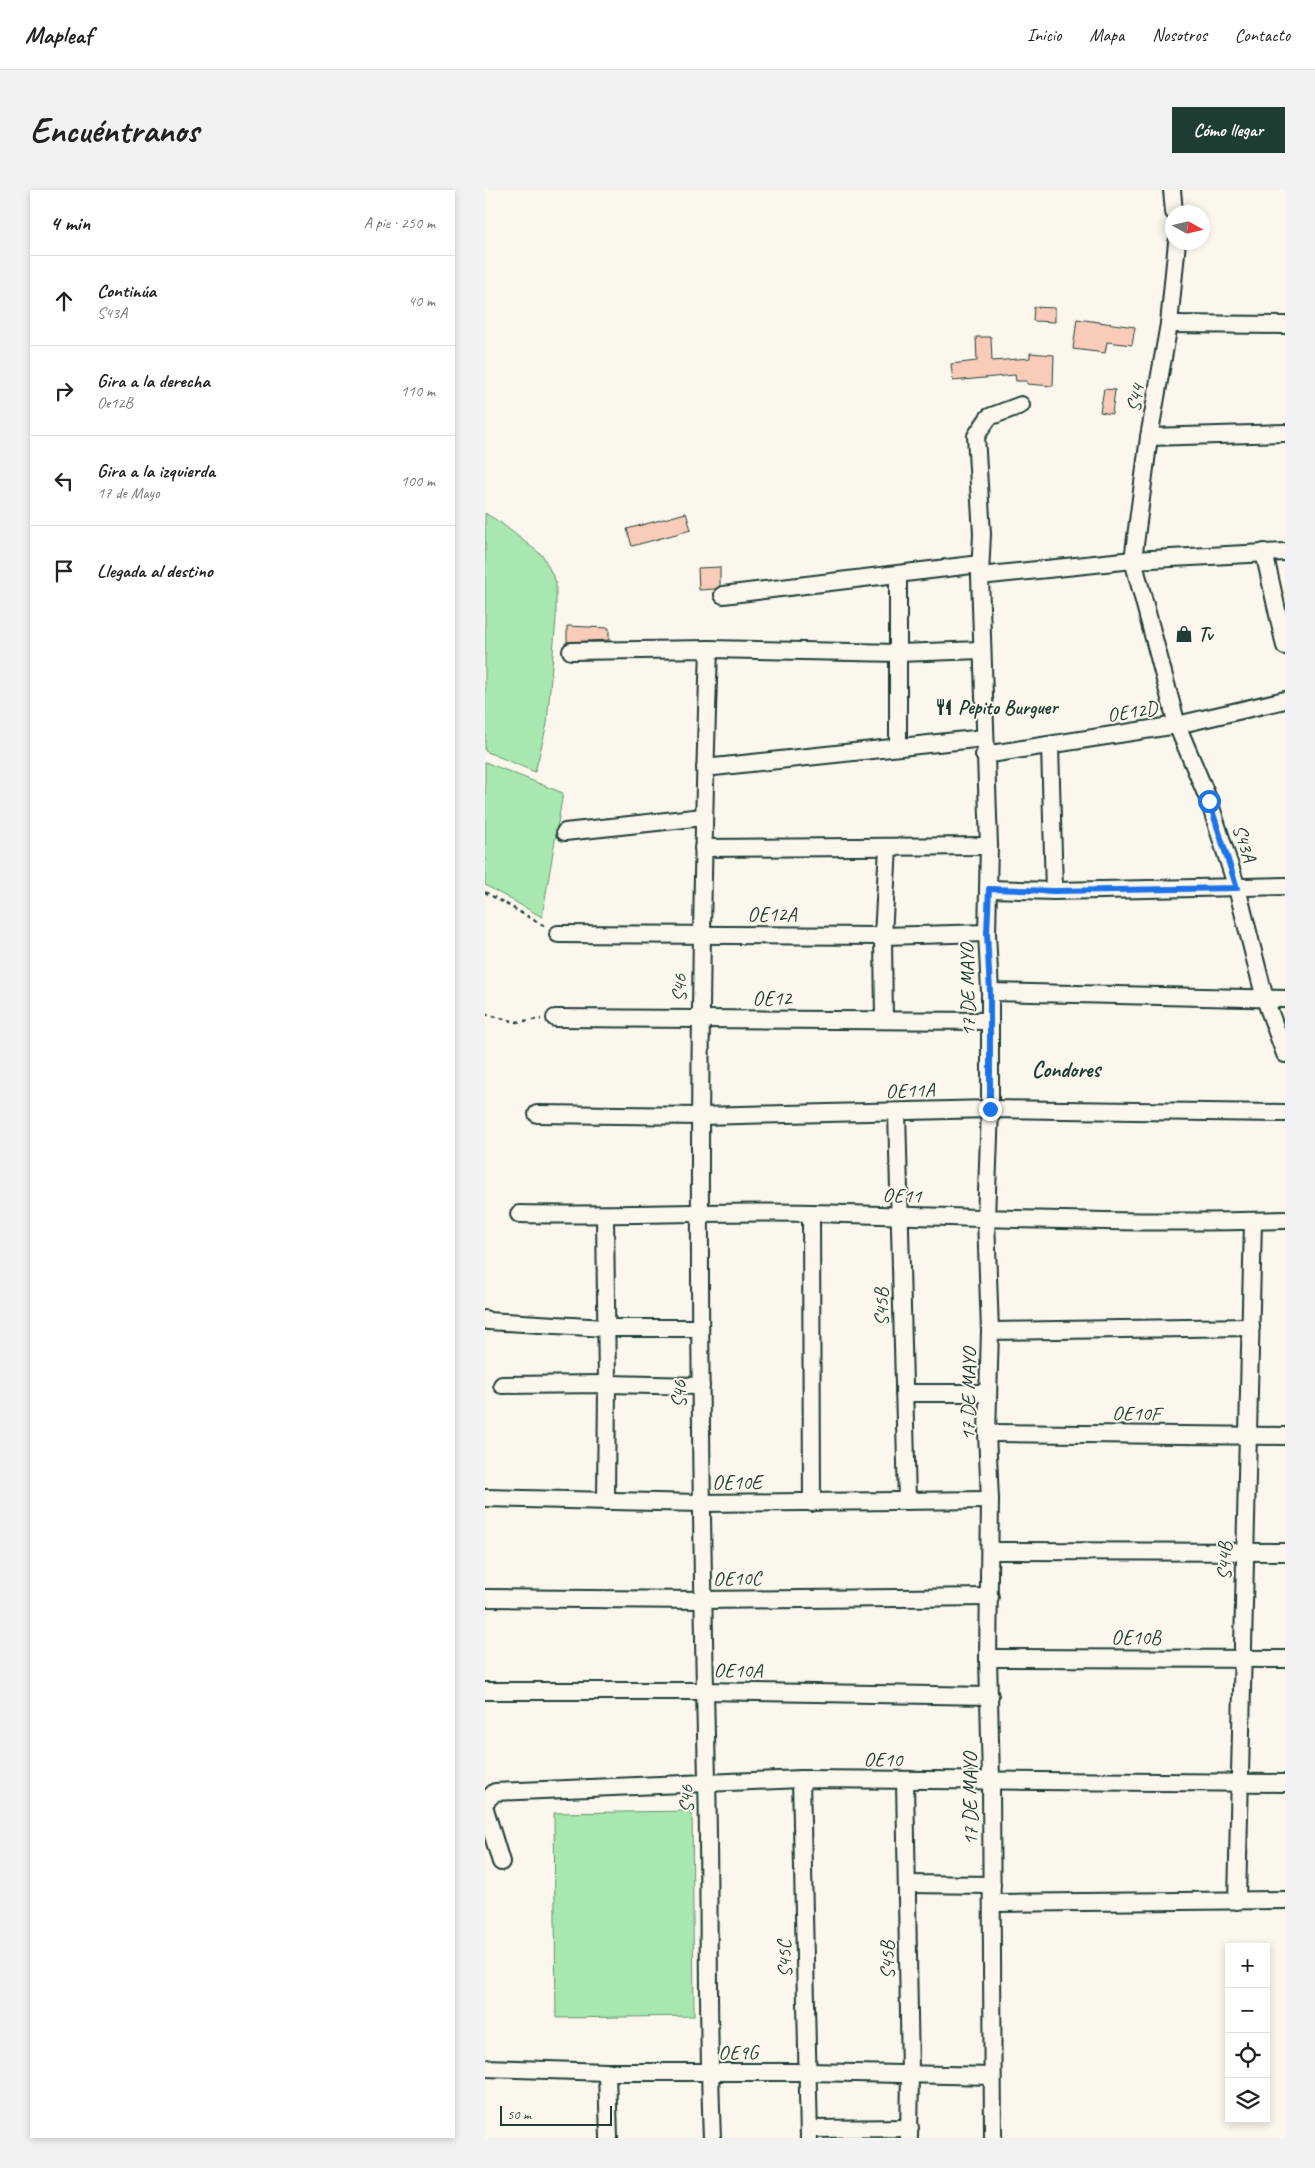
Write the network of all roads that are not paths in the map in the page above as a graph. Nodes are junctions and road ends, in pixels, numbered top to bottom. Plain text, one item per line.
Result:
1 (1172, 190) edge
2 (1174, 205) edge
3 (1176, 250) edge
4 (1169, 324) junction
5 (1285, 325) edge
6 (1021, 405) dead end
7 (1285, 433) edge
8 (1149, 437) junction
9 (1264, 552) junction
10 (1285, 552) edge
11 (1133, 560) junction
12 (980, 570) junction
13 (898, 575) junction
14 (723, 595) dead end
15 (1285, 646) edge
16 (709, 649) junction
17 (981, 650) junction
18 (571, 651) dead end
19 (899, 653) junction
20 (1285, 700) edge
21 (1177, 725) junction
22 (984, 738) junction
23 (1050, 746) junction
24 (898, 747) junction
25 (985, 755) junction
26 (705, 768) junction
27 (703, 817) junction
28 (565, 832) dead end
29 (989, 846) junction
30 (888, 847) junction
31 (703, 848) junction
32 (1285, 886) edge
33 (1237, 888) junction
34 (989, 889) junction
35 (1054, 891) junction
36 (987, 933) junction
37 (558, 934) road end
38 (701, 936) junction
39 (883, 936) junction
40 (990, 992) junction
41 (1265, 999) junction
42 (1285, 999) edge
43 (555, 1018) road end
44 (700, 1019) junction
45 (884, 1020) junction
46 (989, 1021) junction
47 (1285, 1054) edge
48 (990, 1109) junction
49 (897, 1112) junction
50 (1285, 1113) edge
51 (537, 1114) dead end
52 (701, 1116) junction
53 (701, 1213) junction
54 (811, 1213) junction
55 (519, 1214) dead end
56 (605, 1216) junction
57 (900, 1216) junction
58 (987, 1219) junction
59 (1285, 1220) edge
60 (1253, 1221) junction
61 (485, 1319) edge
62 (1251, 1326) junction
63 (605, 1328) junction
64 (700, 1328) junction
65 (990, 1331) junction
66 (607, 1384) junction
67 (503, 1385) dead end
68 (701, 1386) junction
69 (904, 1392) junction
70 (988, 1393) junction
71 (987, 1433) junction
72 (1248, 1436) junction
73 (1285, 1436) edge
74 (485, 1498) edge
75 (990, 1500) junction
76 (606, 1501) junction
77 (907, 1501) junction
78 (812, 1503) junction
79 (701, 1504) junction
80 (990, 1551) junction
81 (1246, 1552) junction
82 (1285, 1552) edge
83 (990, 1597) junction
84 (485, 1598) edge
85 (702, 1600) junction
86 (988, 1658) junction
87 (1243, 1658) junction
88 (1285, 1659) edge
89 (485, 1691) edge
90 (704, 1691) junction
91 (990, 1696) junction
92 (801, 1779) junction
93 (991, 1780) junction
94 (905, 1781) junction
95 (707, 1782) junction
96 (1241, 1783) junction
97 (1285, 1783) edge
98 (485, 1802) edge
99 (485, 1809) edge
100 (501, 1862) dead end
101 (907, 1884) junction
102 (992, 1885) junction
103 (1285, 1900) edge
104 (1237, 1901) junction
105 (992, 1903) junction
106 (485, 2068) edge
107 (607, 2072) junction
108 (809, 2072) junction
109 (709, 2073) junction
110 (910, 2074) junction
111 (992, 2076) junction
112 (809, 2133) edge
113 (909, 2133) edge
114 (609, 2138) edge
115 (712, 2138) edge
116 (993, 2138) edge

1 - 2 street
3 - 4 street, S44
4 - 5 street
4 - 8 street, S44
6 - 12 street, 17 DE MAYO
7 - 8 street
8 - 11 street, S44
9 - 10 street
9 - 11 street
9 - 15 street
11 - 12 street
11 - 21 street, S43A
12 - 13 street
12 - 17 street, 17 DE MAYO
13 - 14 street
13 - 19 street
16 - 18 street
16 - 19 street
16 - 26 street, S46
17 - 19 street
17 - 22 street, 17 DE MAYO
19 - 24 street
20 - 21 street, OE12D
21 - 23 street, OE12D
21 - 33 street, S43A
22 - 24 street
22 - 25 street, 17 DE MAYO
23 - 25 street, OE12D
23 - 35 street
24 - 26 street
25 - 29 street, 17 DE MAYO
26 - 27 street, S46
27 - 28 street
27 - 31 street, S46
29 - 30 street
29 - 34 street, 17 DE MAYO
30 - 31 street
30 - 39 street
31 - 38 street, S46
32 - 33 street
33 - 35 street
33 - 41 street, S43A
34 - 35 street
34 - 36 street, 17 DE MAYO
36 - 39 street, OE12A
36 - 40 street, 17 DE MAYO
37 - 38 street, OE12A
38 - 39 street, OE12A
38 - 44 street, S46
39 - 45 street
40 - 41 street
40 - 46 street, 17 DE MAYO
41 - 42 street
41 - 47 street, S43A
43 - 44 street, OE12
44 - 45 street, OE12
44 - 52 street, S46
45 - 46 street, OE12
46 - 48 street, 17 DE MAYO
48 - 49 street, OE11A
48 - 50 street, OE11A
48 - 58 street, 17 DE MAYO
49 - 52 street, OE11A
49 - 57 street, S45B
51 - 52 street, OE11A
52 - 53 street, S46
53 - 54 street, OE11
53 - 56 street, OE11
53 - 64 street, S46
54 - 57 street, OE11
54 - 78 street
55 - 56 street, OE11
56 - 63 street
57 - 58 street, OE11
57 - 69 street, S45B
58 - 60 street, OE11
58 - 65 street, 17 DE MAYO
59 - 60 street, OE11
60 - 62 street, S44B
61 - 63 street
62 - 65 street
62 - 72 street, S44B
63 - 64 street
63 - 66 street
64 - 68 street, S46
65 - 70 street, 17 DE MAYO
66 - 67 street
66 - 68 street
66 - 76 street
68 - 79 street, S46
69 - 70 street
69 - 77 street, S45B
70 - 71 street, 17 DE MAYO
71 - 72 street, OE10F
71 - 75 street, 17 DE MAYO
72 - 73 street, OE10F
72 - 81 street, S44B
74 - 76 street, OE10E
75 - 77 street, OE10E
75 - 80 street, 17 DE MAYO
76 - 79 street, OE10E
77 - 78 street, OE10E
78 - 79 street, OE10E
79 - 85 street, S46
80 - 81 street
80 - 83 street, 17 DE MAYO
81 - 82 street
81 - 87 street, S44B
83 - 85 street, OE10C
83 - 86 street, 17 DE MAYO
84 - 85 street, OE10C
85 - 90 street, S46
86 - 87 street, OE10B
86 - 91 street, 17 DE MAYO
87 - 88 street, OE10B
87 - 96 street, S44B
89 - 90 street, OE10A
90 - 91 street, OE10A
90 - 95 street, S46
91 - 93 street, 17 DE MAYO
92 - 94 street, OE10
92 - 95 street, OE10
92 - 108 street, S45C
93 - 94 street, OE10
93 - 96 street, OE10
93 - 102 street, 17 DE MAYO
94 - 101 street, S45B
95 - 98 street, OE10
95 - 109 street, S46
96 - 97 street, OE10
96 - 104 street, S44B
99 - 100 street
101 - 102 street
101 - 110 street, S45B
102 - 105 street, 17 DE MAYO
103 - 104 street
104 - 105 street
105 - 111 street, 17 DE MAYO
106 - 107 street, OE9G
107 - 109 street, OE9G
107 - 114 street
108 - 109 street, OE9G
108 - 110 street, OE9G
108 - 112 street, S45C
109 - 115 street, S46
110 - 111 street, OE9G
110 - 113 street, S45B
111 - 116 street, 17 DE MAYO
112 - 113 street

